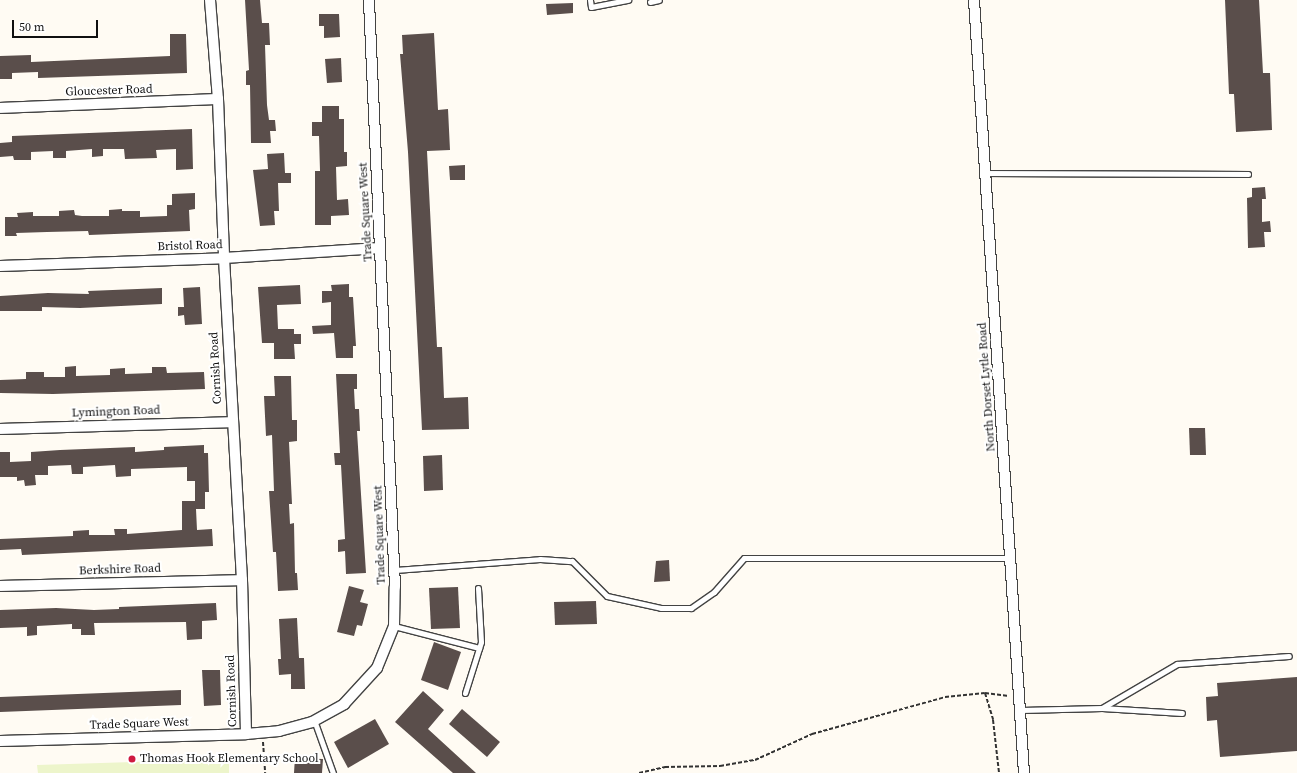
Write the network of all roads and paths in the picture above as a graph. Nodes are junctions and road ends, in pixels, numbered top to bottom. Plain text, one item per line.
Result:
1 (210, 0) edge
2 (369, 0) edge
3 (590, 0) edge
4 (628, 0) edge
5 (659, 0) edge
6 (974, 0) edge
7 (650, 2) dead end
8 (218, 99) junction
9 (0, 108) edge
10 (986, 174) junction
11 (1248, 174) dead end
12 (380, 248) junction
13 (224, 258) junction
14 (0, 266) edge
15 (232, 422) junction
16 (0, 429) edge
17 (1011, 558) junction
18 (395, 570) junction
19 (242, 580) junction
20 (0, 586) edge
21 (478, 588) dead end
22 (394, 626) junction
23 (479, 648) junction
24 (1289, 656) dead end
25 (465, 693) dead end
26 (985, 693) junction
27 (1020, 698) junction
28 (1102, 708) junction
29 (1021, 710) junction
30 (1182, 713) dead end
31 (314, 720) junction
32 (262, 733) junction
33 (246, 734) junction
34 (0, 741) edge
35 (265, 773) edge
36 (332, 773) edge
37 (639, 773) edge
38 (1000, 773) edge
39 (1024, 773) edge

1 - 8 street, Cornish Road
2 - 12 street, Trade Square West
3 - 4 lane
5 - 7 lane
6 - 10 street, North Dorset Lytle Road
8 - 9 street, Gloucester Road
8 - 13 street, Cornish Road
10 - 11 lane
10 - 17 street, North Dorset Lytle Road
12 - 13 street, Bristol Road
12 - 18 street, Trade Square West
13 - 14 street, Bristol Road
13 - 15 street, Cornish Road
15 - 16 street, Lymington Road
15 - 19 street, Cornish Road
17 - 18 lane
17 - 27 street, North Dorset Lytle Road
18 - 22 street, Trade Square West
19 - 20 street, Berkshire Road
19 - 33 street, Cornish Road
21 - 23 lane
22 - 23 lane
22 - 31 street, Trade Square West
23 - 25 lane
24 - 28 lane
26 - 27 path
26 - 37 path
26 - 38 path
27 - 29 street, North Dorset Lytle Road
28 - 29 lane
28 - 30 lane
29 - 39 street, North Dorset Lytle Road
31 - 32 street, Trade Square West
31 - 36 lane
32 - 33 street, Trade Square West
32 - 35 path
33 - 34 street, Trade Square West

